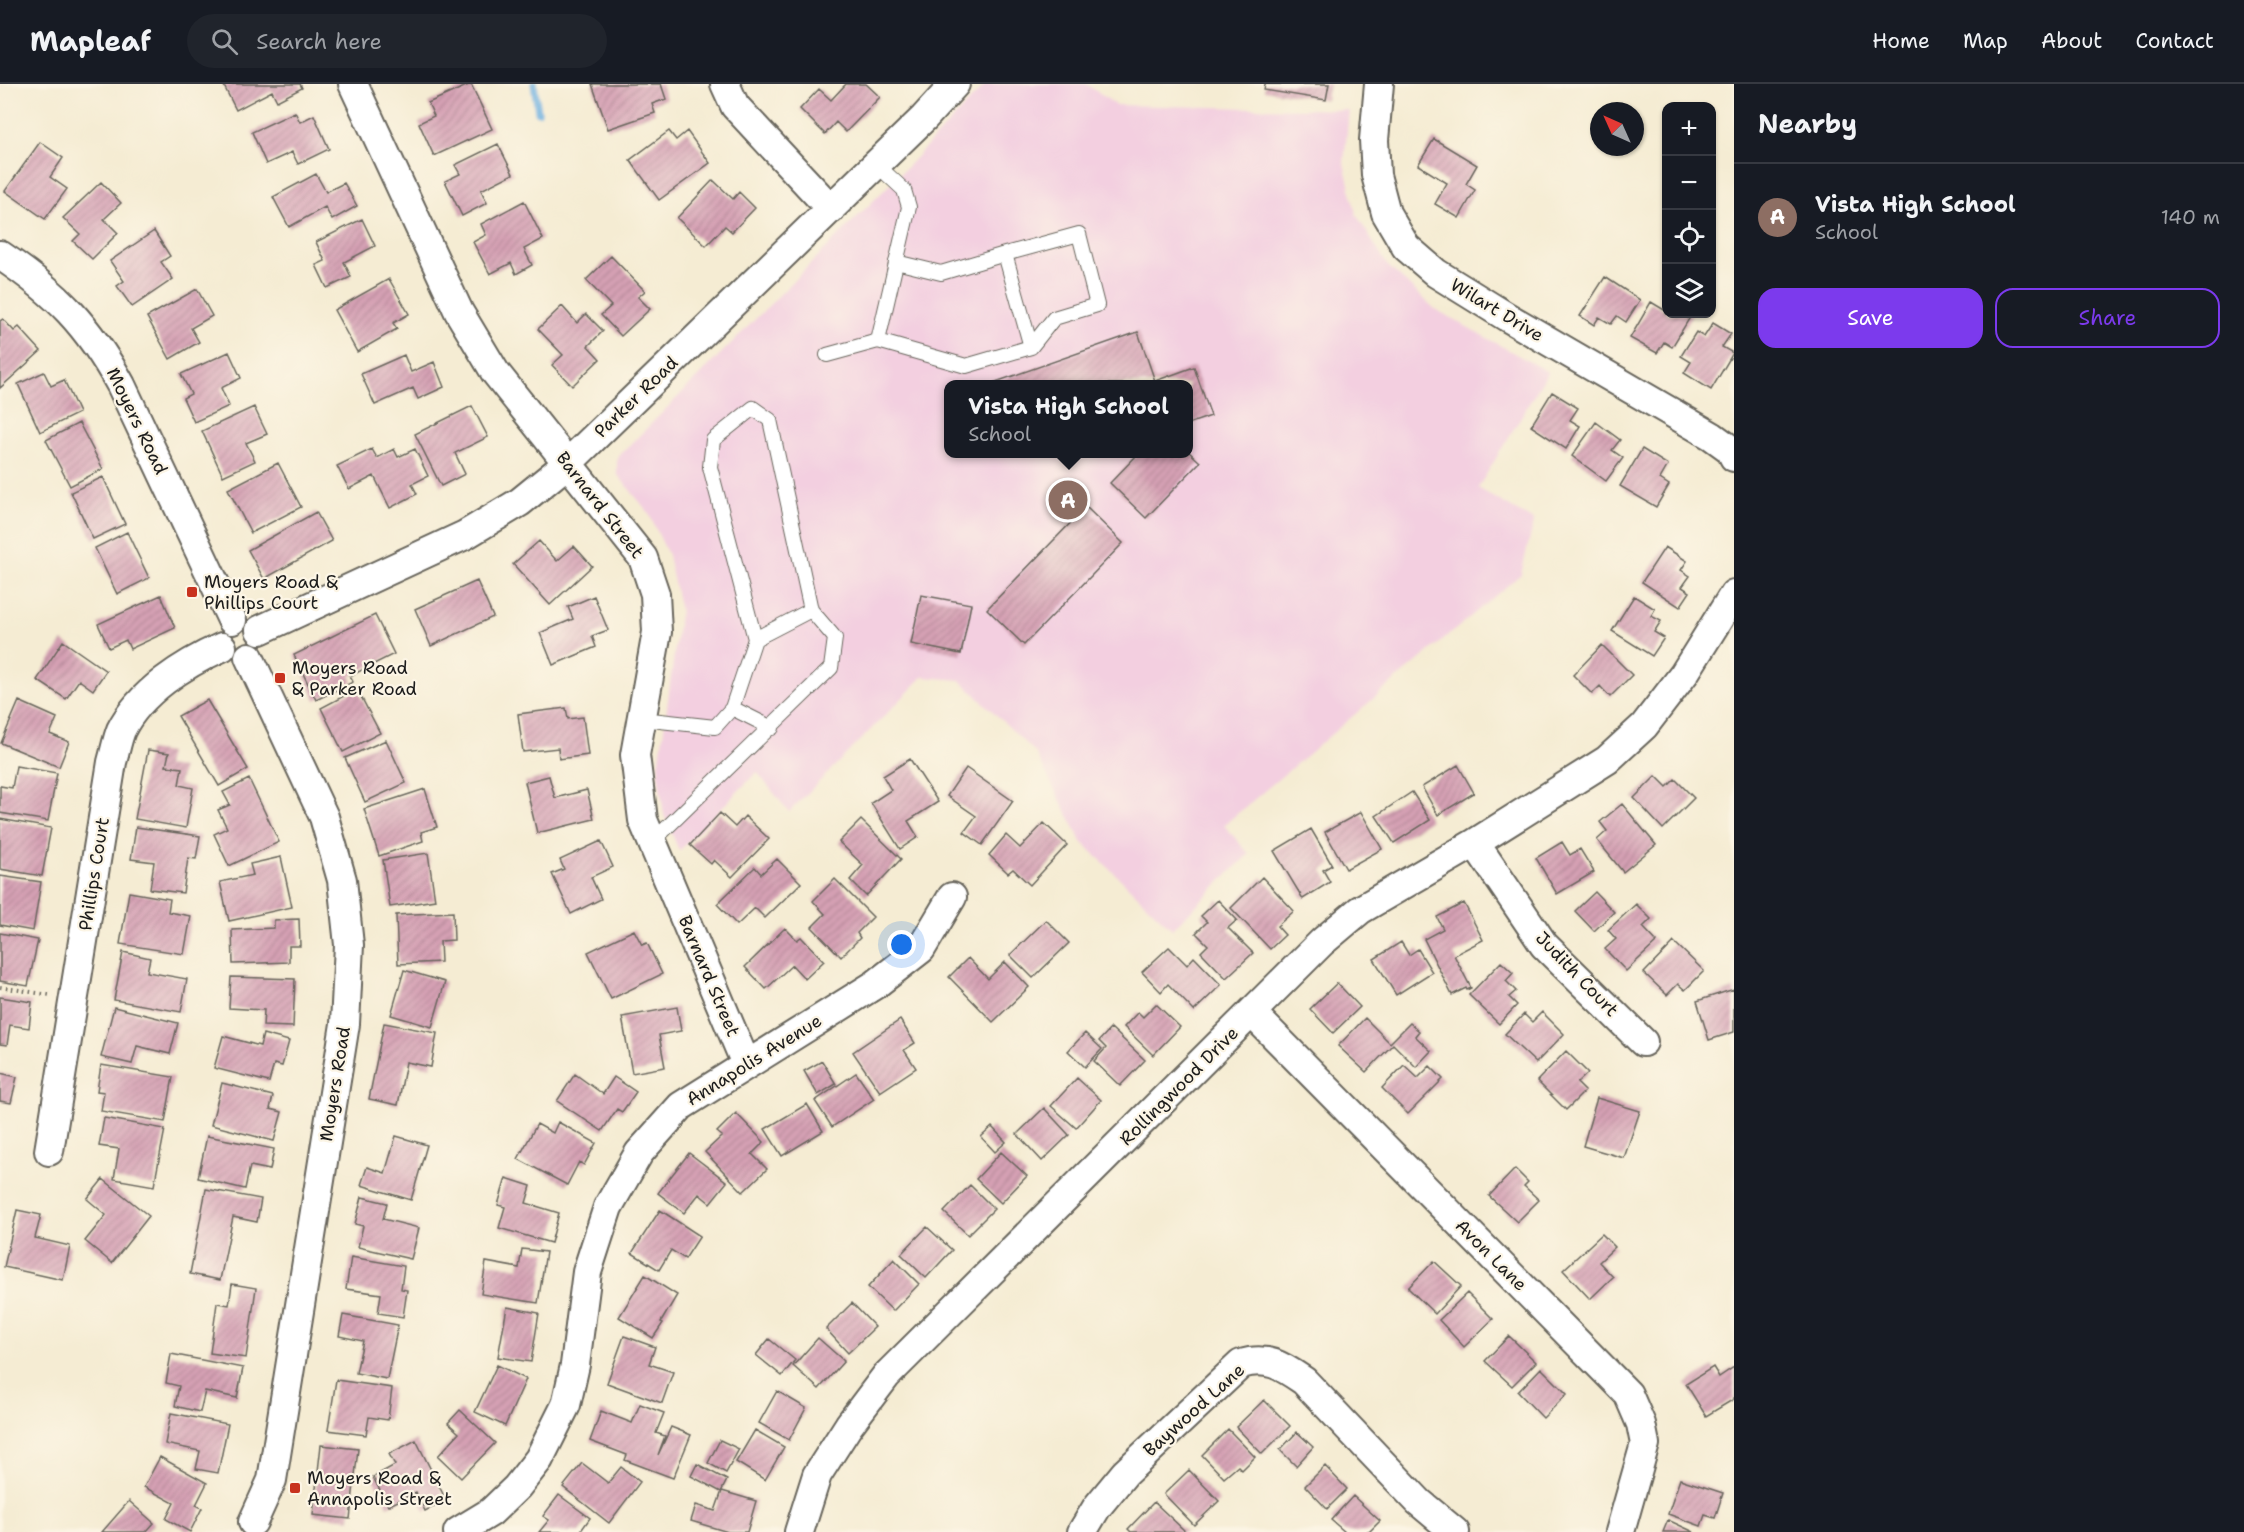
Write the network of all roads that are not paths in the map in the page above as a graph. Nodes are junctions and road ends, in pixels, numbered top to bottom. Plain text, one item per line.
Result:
1 (353, 84) edge
2 (725, 84) edge
3 (955, 84) edge
4 (1379, 84) edge
5 (877, 165) junction
6 (831, 209) junction
7 (1005, 254) junction
8 (0, 255) edge
9 (896, 262) junction
10 (878, 341) junction
11 (1031, 347) junction
12 (826, 355) dead end
13 (1734, 457) edge
14 (568, 463) junction
15 (1734, 594) edge
16 (811, 610) junction
17 (232, 620) junction
18 (260, 630) junction
19 (754, 639) junction
20 (222, 647) junction
21 (249, 657) junction
22 (732, 708) junction
23 (642, 719) junction
24 (772, 728) junction
25 (652, 842) junction
26 (1475, 843) junction
27 (952, 897) dead end
28 (1252, 1013) junction
29 (1643, 1042) dead end
30 (746, 1064) junction
31 (49, 1151) dead end
32 (248, 1529) edge
33 (458, 1532) edge
34 (799, 1532) edge
35 (1082, 1532) edge
36 (1455, 1532) edge
37 (1620, 1532) edge

1 - 14 street, Barnard Street
2 - 6 street
3 - 5 street, Parker Road
4 - 13 street, Wilart Drive
5 - 6 street, Parker Road
5 - 9 lane
6 - 14 street, Parker Road
7 - 9 lane
7 - 11 lane
7 - 11 lane
8 - 17 street, Moyers Road
9 - 10 lane
10 - 11 lane
10 - 12 lane
14 - 18 street, Parker Road
14 - 23 street, Barnard Street
15 - 26 street, Rollingwood Drive
16 - 19 lane
16 - 19 lane
16 - 24 lane
17 - 18 street
17 - 20 street
18 - 21 street
19 - 22 lane
20 - 21 street
20 - 31 street, Phillips Court
21 - 32 street, Moyers Road
22 - 23 lane
22 - 24 lane
23 - 25 street, Barnard Street
24 - 25 lane
25 - 30 street, Barnard Street
26 - 28 street, Rollingwood Drive
26 - 29 street, Judith Court
27 - 30 street, Annapolis Avenue
28 - 34 street, Rollingwood Drive
28 - 37 street, Avon Lane
30 - 33 street, Annapolis Avenue
35 - 36 street, Baywood Lane

